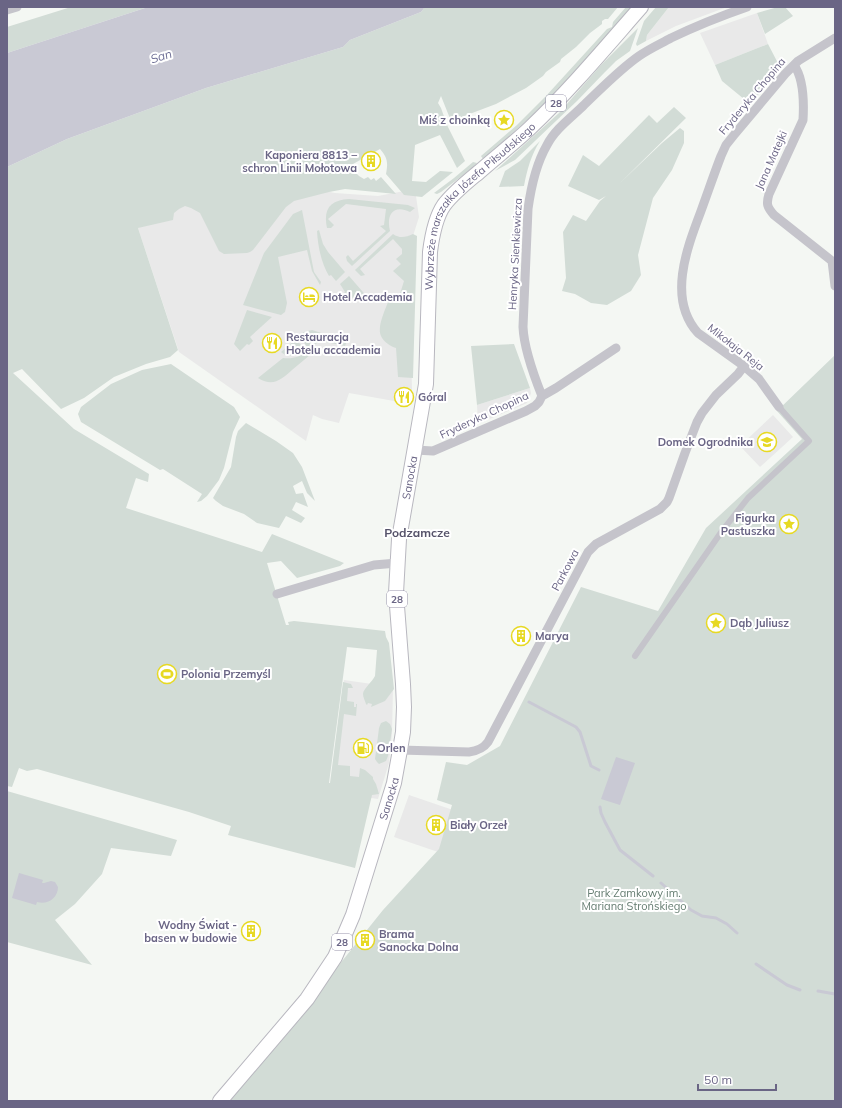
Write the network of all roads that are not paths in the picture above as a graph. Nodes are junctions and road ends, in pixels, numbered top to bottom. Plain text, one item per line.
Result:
1 (17, 7) edge
2 (641, 7) edge
3 (747, 7) edge
4 (7, 10) edge
5 (835, 38) edge
6 (794, 65) junction
7 (834, 260) edge
8 (682, 280) joint
9 (835, 286) edge
10 (616, 348) dead end
11 (744, 366) junction
12 (542, 396) junction
13 (779, 408) joint
14 (415, 450) junction
15 (397, 563) junction
16 (277, 594) dead end
17 (636, 656) dead end
18 (400, 750) junction
19 (220, 1101) edge

1 - 4 street
2 - 14 main road, Wybrzeże marszałka Józefa Piłsudskiego / 28
3 - 12 street, Henryka Sienkiewicza
5 - 6 street, Fryderyka Chopina
6 - 7 street, Jana Matejki
6 - 8 street, Fryderyka Chopina
7 - 9 street
8 - 11 street, Mikołaja Reja
10 - 12 street, Fryderyka Chopina
11 - 13 street, Mikołaja Reja
11 - 18 street, Parkowa
12 - 14 street, Fryderyka Chopina
13 - 17 street
14 - 15 main road, Sanocka / 28
15 - 16 street
15 - 18 main road, Sanocka / 28
18 - 19 main road, Sanocka / 28

